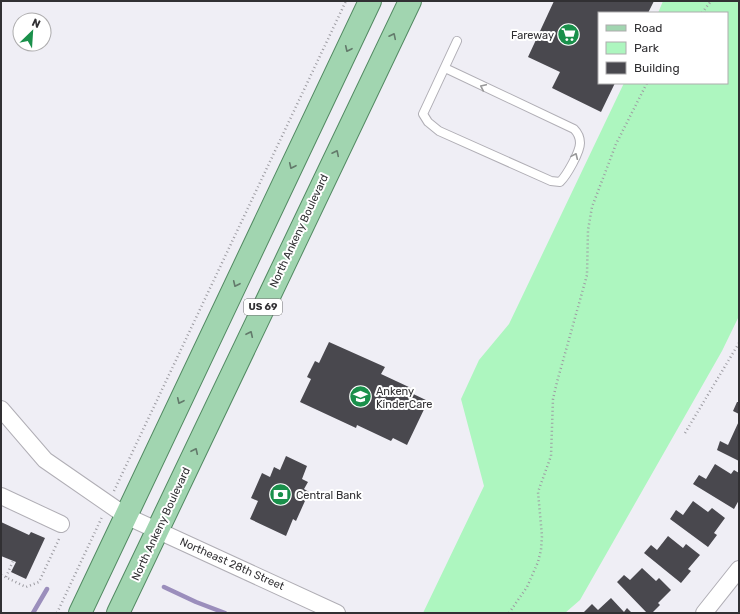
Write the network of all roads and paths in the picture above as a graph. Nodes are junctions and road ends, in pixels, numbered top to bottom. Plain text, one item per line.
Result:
1 (346, 1) edge
2 (370, 1) edge
3 (410, 1) edge
4 (710, 1) edge
5 (703, 12) edge
6 (457, 41) dead end
7 (444, 68) junction
8 (646, 84) edge
9 (739, 343) edge
10 (1, 409) edge
11 (685, 433) dead end
12 (1, 496) edge
13 (108, 504) junction
14 (126, 516) junction
15 (57, 522) joint
16 (157, 531) junction
17 (12, 561) dead end
18 (739, 569) edge
19 (1, 575) edge
20 (6, 577) junction
21 (57, 613) edge
22 (80, 613) edge
23 (118, 613) edge
24 (337, 613) edge
25 (509, 613) edge
26 (704, 613) edge

1 - 13 path
2 -> 14 main road, US 69
16 -> 3 main road, North Ankeny Boulevard / US 69
4 - 5 path
6 - 7 lane
7 -> 7 lane
8 - 25 path
9 - 11 path
10 - 13 street, Northeast 28th Street
12 - 15 street
13 - 14 street, Northeast 28th Street
13 - 21 path
14 - 16 street, Northeast 28th Street
14 - 22 main road, US 69
15 - 20 path
16 - 23 main road, North Ankeny Boulevard / US 69
16 - 24 street, Northeast 28th Street
17 - 20 path
18 - 26 street
19 - 20 path

